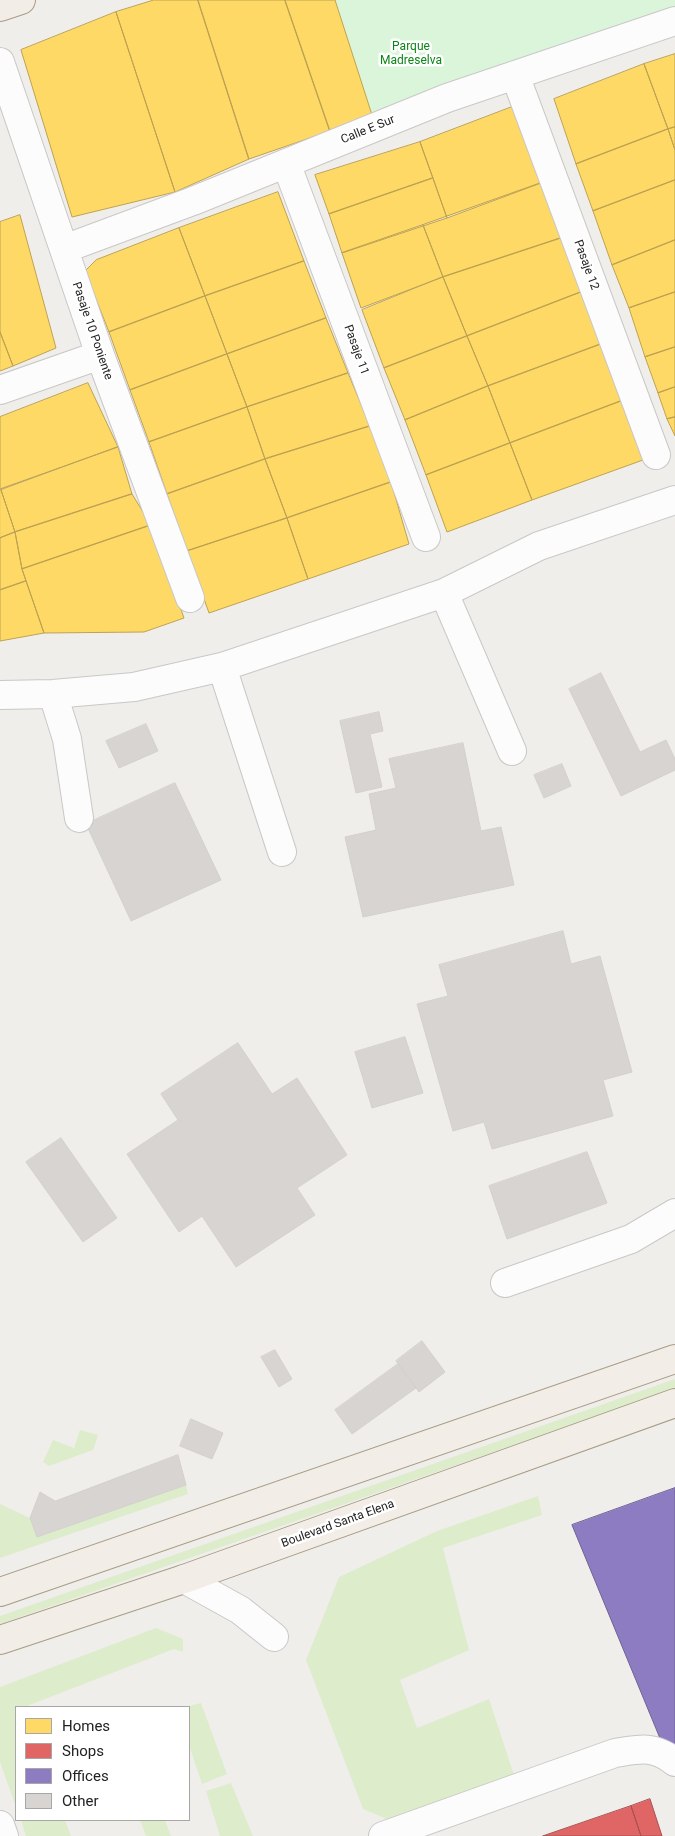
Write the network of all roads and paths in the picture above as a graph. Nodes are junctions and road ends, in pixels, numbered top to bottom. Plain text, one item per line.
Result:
1 (22, 0) edge
2 (0, 7) edge
3 (675, 22) edge
4 (0, 62) edge
5 (515, 75) junction
6 (286, 163) junction
7 (64, 249) junction
8 (100, 356) junction
9 (0, 390) edge
10 (656, 455) dead end
11 (675, 500) edge
12 (426, 537) dead end
13 (444, 593) junction
14 (190, 598) dead end
15 (222, 667) junction
16 (53, 694) junction
17 (0, 695) edge
18 (512, 751) dead end
19 (79, 818) dead end
20 (282, 852) dead end
21 (675, 1213) edge
22 (505, 1283) dead end
23 (675, 1359) edge
24 (675, 1403) edge
25 (102, 1557) junction
26 (184, 1579) junction
27 (0, 1592) edge
28 (0, 1608) edge
29 (274, 1637) dead end
30 (0, 1640) edge
31 (675, 1762) edge
32 (0, 1825) edge
33 (4, 1836) edge
34 (383, 1836) edge

1 - 2 main road
3 - 5 street, Calle E Sur
4 - 7 street, Pasaje 10 Poniente
5 - 6 street, Calle E Sur
5 - 10 street, Pasaje 12
6 - 7 street, Calle E Sur
6 - 12 street, Pasaje 11
7 - 8 street, Pasaje 10 Poniente
8 - 9 street
8 - 14 street, Pasaje 10 Poniente
11 - 13 street
13 - 15 street
13 - 18 street
15 - 16 street
15 - 20 street
16 - 17 street
16 - 19 street
21 - 22 street
23 - 25 main road
24 - 26 main road, Boulevard Santa Elena
25 - 27 main road
25 - 28 main road
26 - 29 street
26 - 30 main road, Boulevard Santa Elena
31 - 34 street
32 - 33 street

